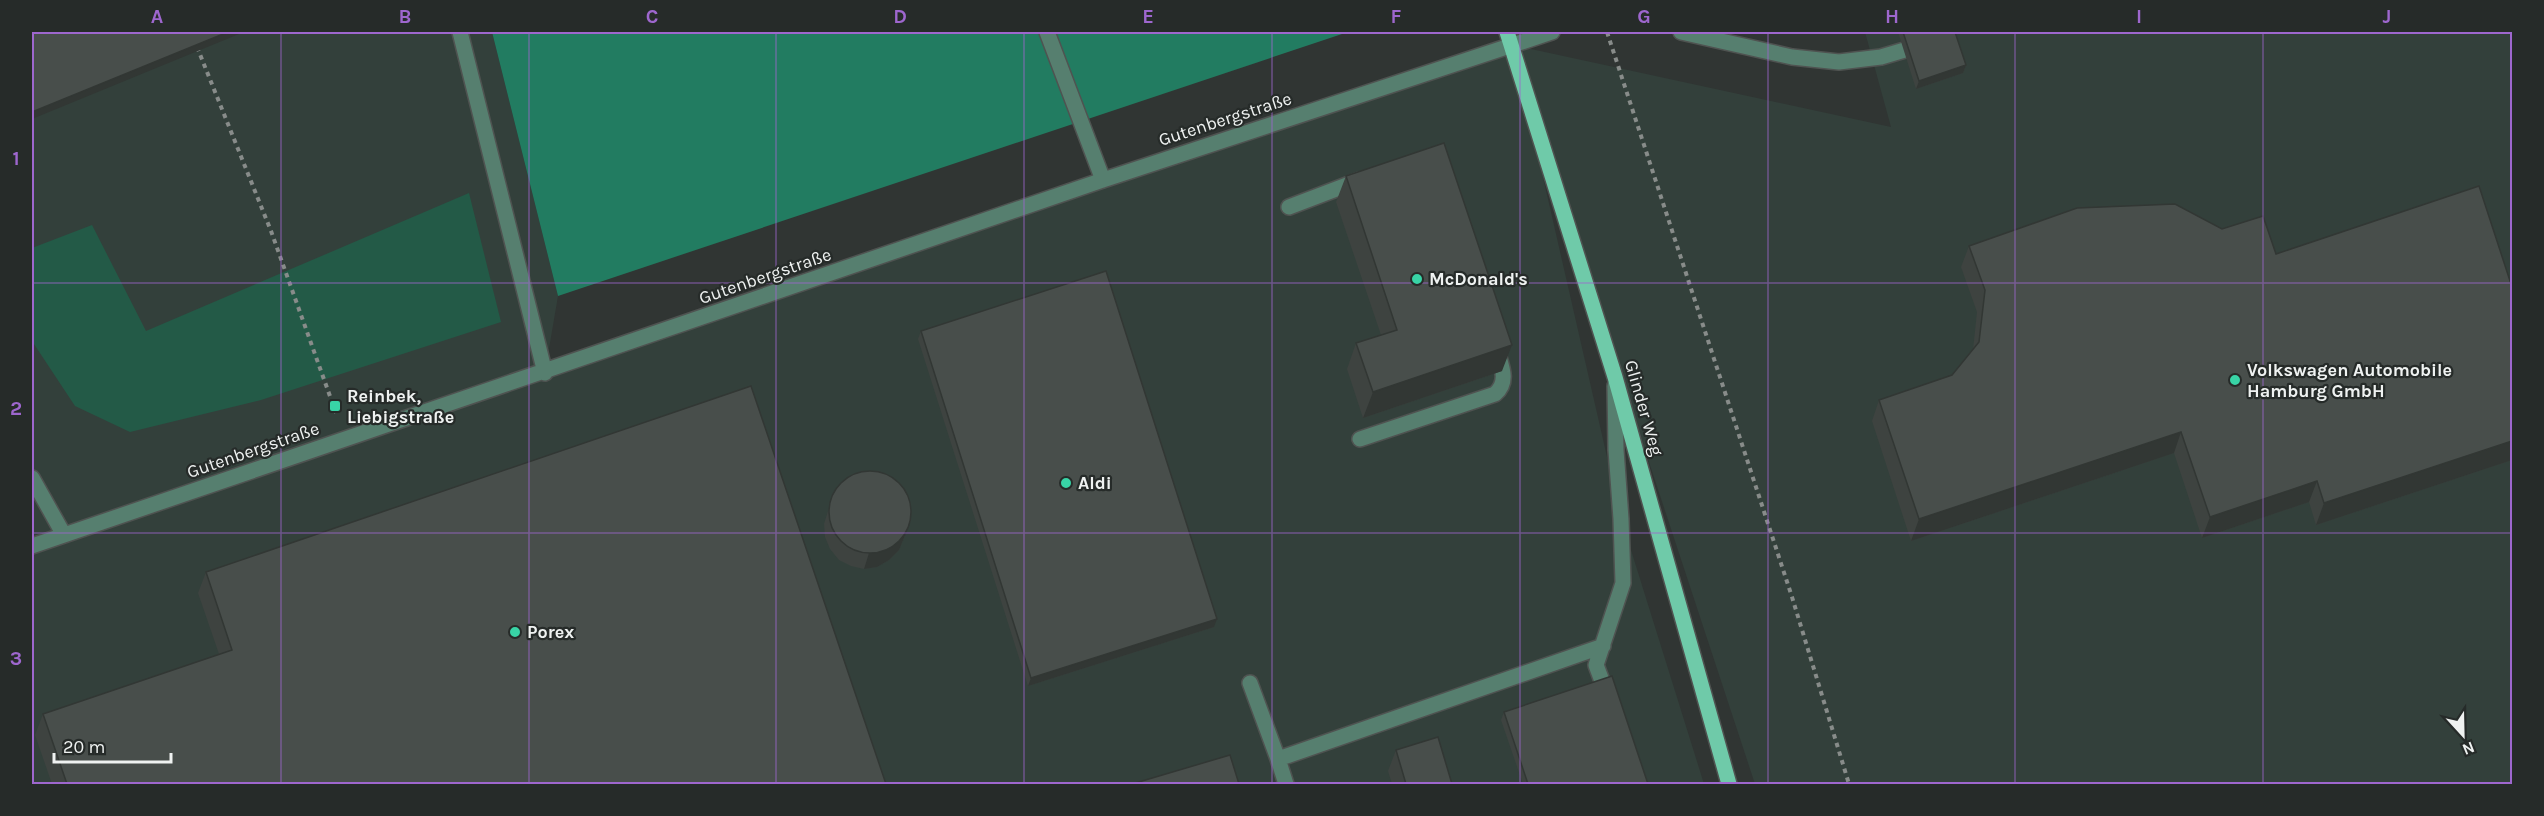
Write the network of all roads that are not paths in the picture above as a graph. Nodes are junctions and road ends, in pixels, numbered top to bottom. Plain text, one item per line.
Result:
1 (460, 32) edge
2 (1047, 32) edge
3 (1552, 32) edge
4 (1681, 32) edge
5 (1509, 38) edge
6 (1908, 49) edge
7 (1378, 174) edge
8 (1103, 180) junction
9 (1289, 207) dead end
10 (1491, 331) edge
11 (545, 373) junction
12 (1615, 377) junction
13 (1360, 438) dead end
14 (32, 478) edge
15 (64, 535) junction
16 (32, 546) edge
17 (1603, 646) junction
18 (1250, 683) dead end
19 (1612, 708) edge
20 (1278, 759) junction
21 (1286, 784) edge
22 (1729, 784) edge

1 - 11 street
2 - 8 street
3 - 5 street
4 - 6 street
5 - 8 street, Gutenbergstraße
5 - 12 main road, Glinder Weg
7 - 9 street
8 - 11 street, Gutenbergstraße
10 - 13 street
11 - 15 street, Gutenbergstraße
12 - 17 street
12 - 22 main road, Glinder Weg
14 - 15 street
15 - 16 street, Gutenbergstraße
17 - 19 street
17 - 20 street
18 - 20 street
20 - 21 street

